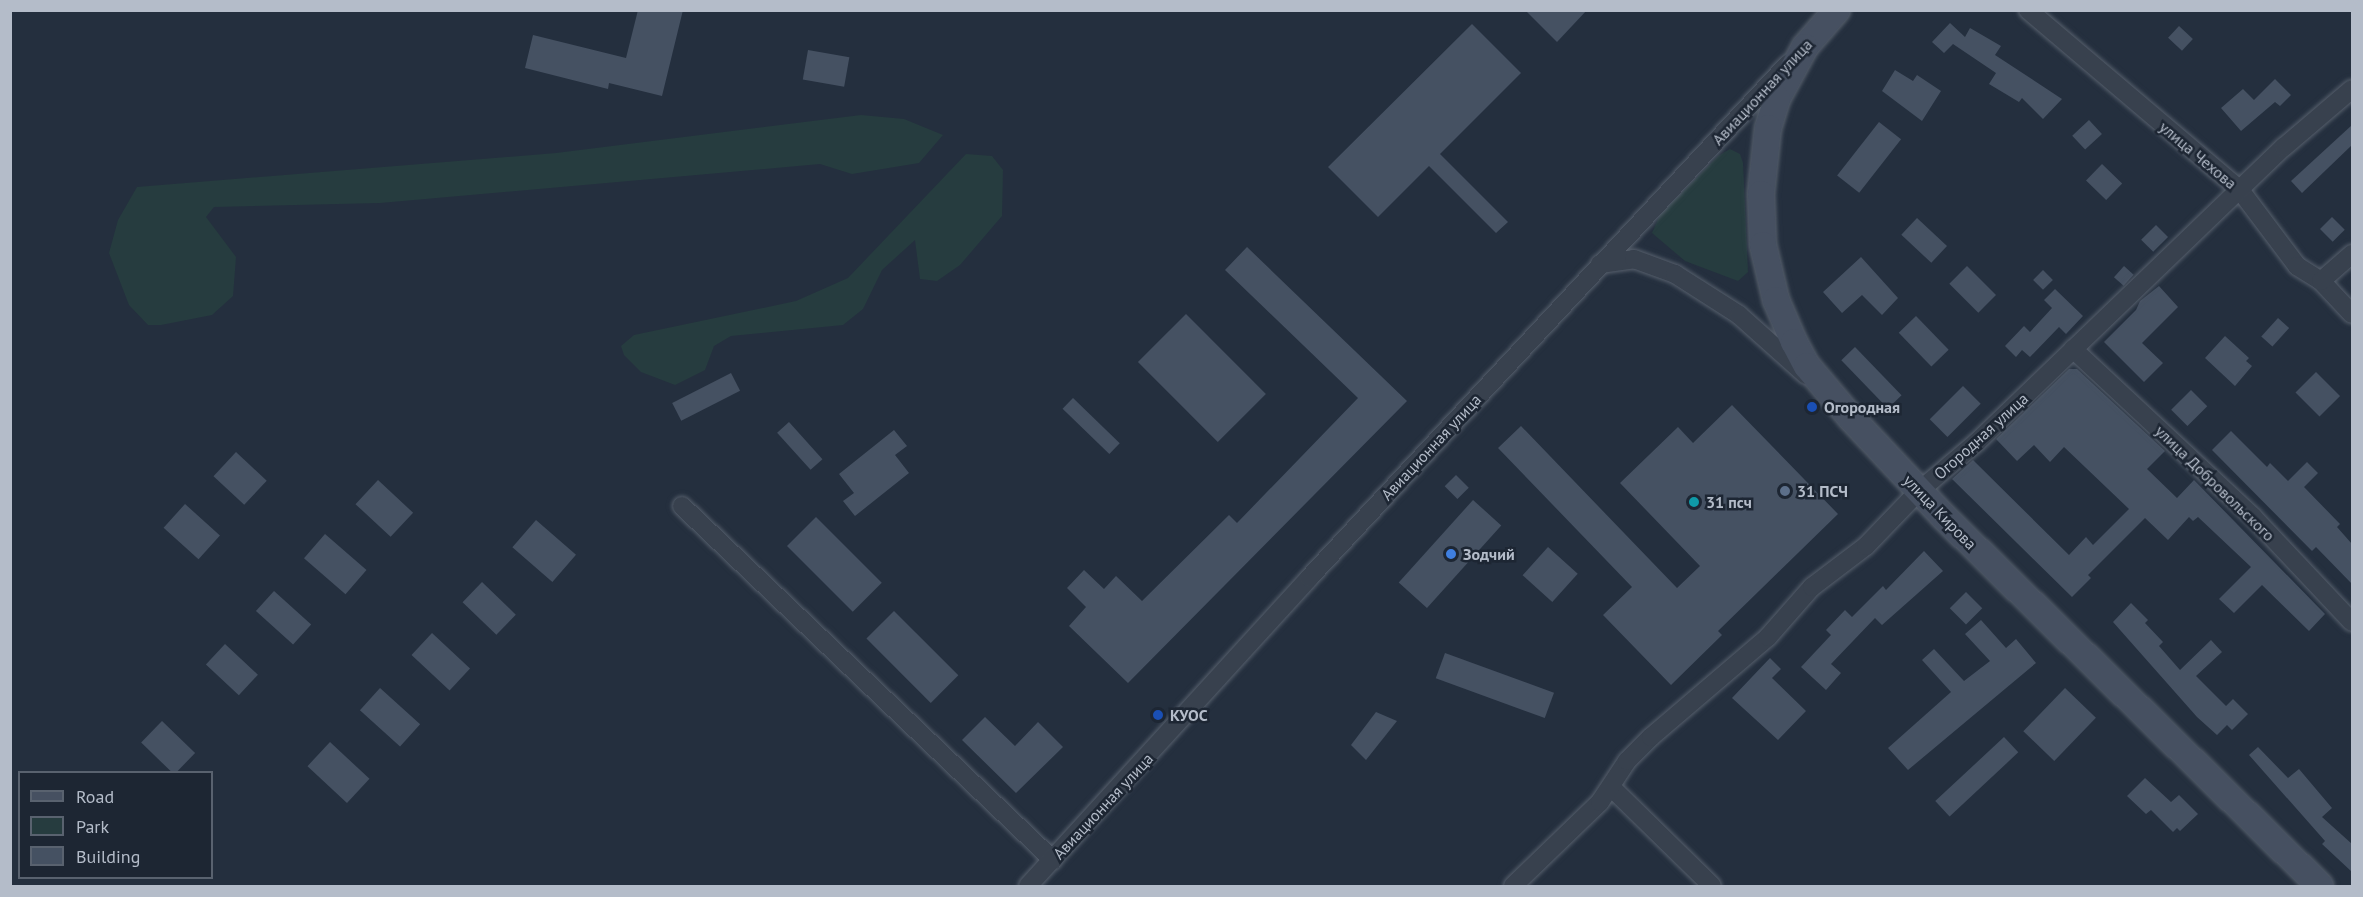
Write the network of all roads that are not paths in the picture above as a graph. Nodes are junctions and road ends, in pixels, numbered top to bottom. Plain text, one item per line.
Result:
1 (1837, 10) edge
2 (2028, 10) edge
3 (1804, 47) junction
4 (2352, 89) edge
5 (2240, 190) junction
6 (2352, 254) edge
7 (1600, 264) junction
8 (2321, 281) junction
9 (2352, 314) edge
10 (2073, 349) junction
11 (1851, 418) junction
12 (1919, 491) junction
13 (682, 506) dead end
14 (2352, 622) edge
15 (1611, 787) junction
16 (1053, 860) junction
17 (1028, 886) edge
18 (1513, 886) edge
19 (1712, 886) edge
20 (2320, 886) edge

1 - 3 main road, Авиационная улица
2 - 5 street, улица Чехова
3 - 7 street, Авиационная улица
3 - 11 main road, улица Кирова
4 - 5 street, Огородная улица
5 - 8 street, улица Чехова
5 - 10 street, Огородная улица
6 - 8 street
7 - 11 street
7 - 16 street, Авиационная улица
8 - 9 street, улица Чехова
10 - 12 street, Огородная улица
10 - 14 street, улица Добровольского
11 - 12 main road, улица Кирова
12 - 15 street, Огородная улица
12 - 20 main road, улица Кирова
13 - 16 street
15 - 18 street, Огородная улица
15 - 19 street
16 - 17 street, Авиационная улица

